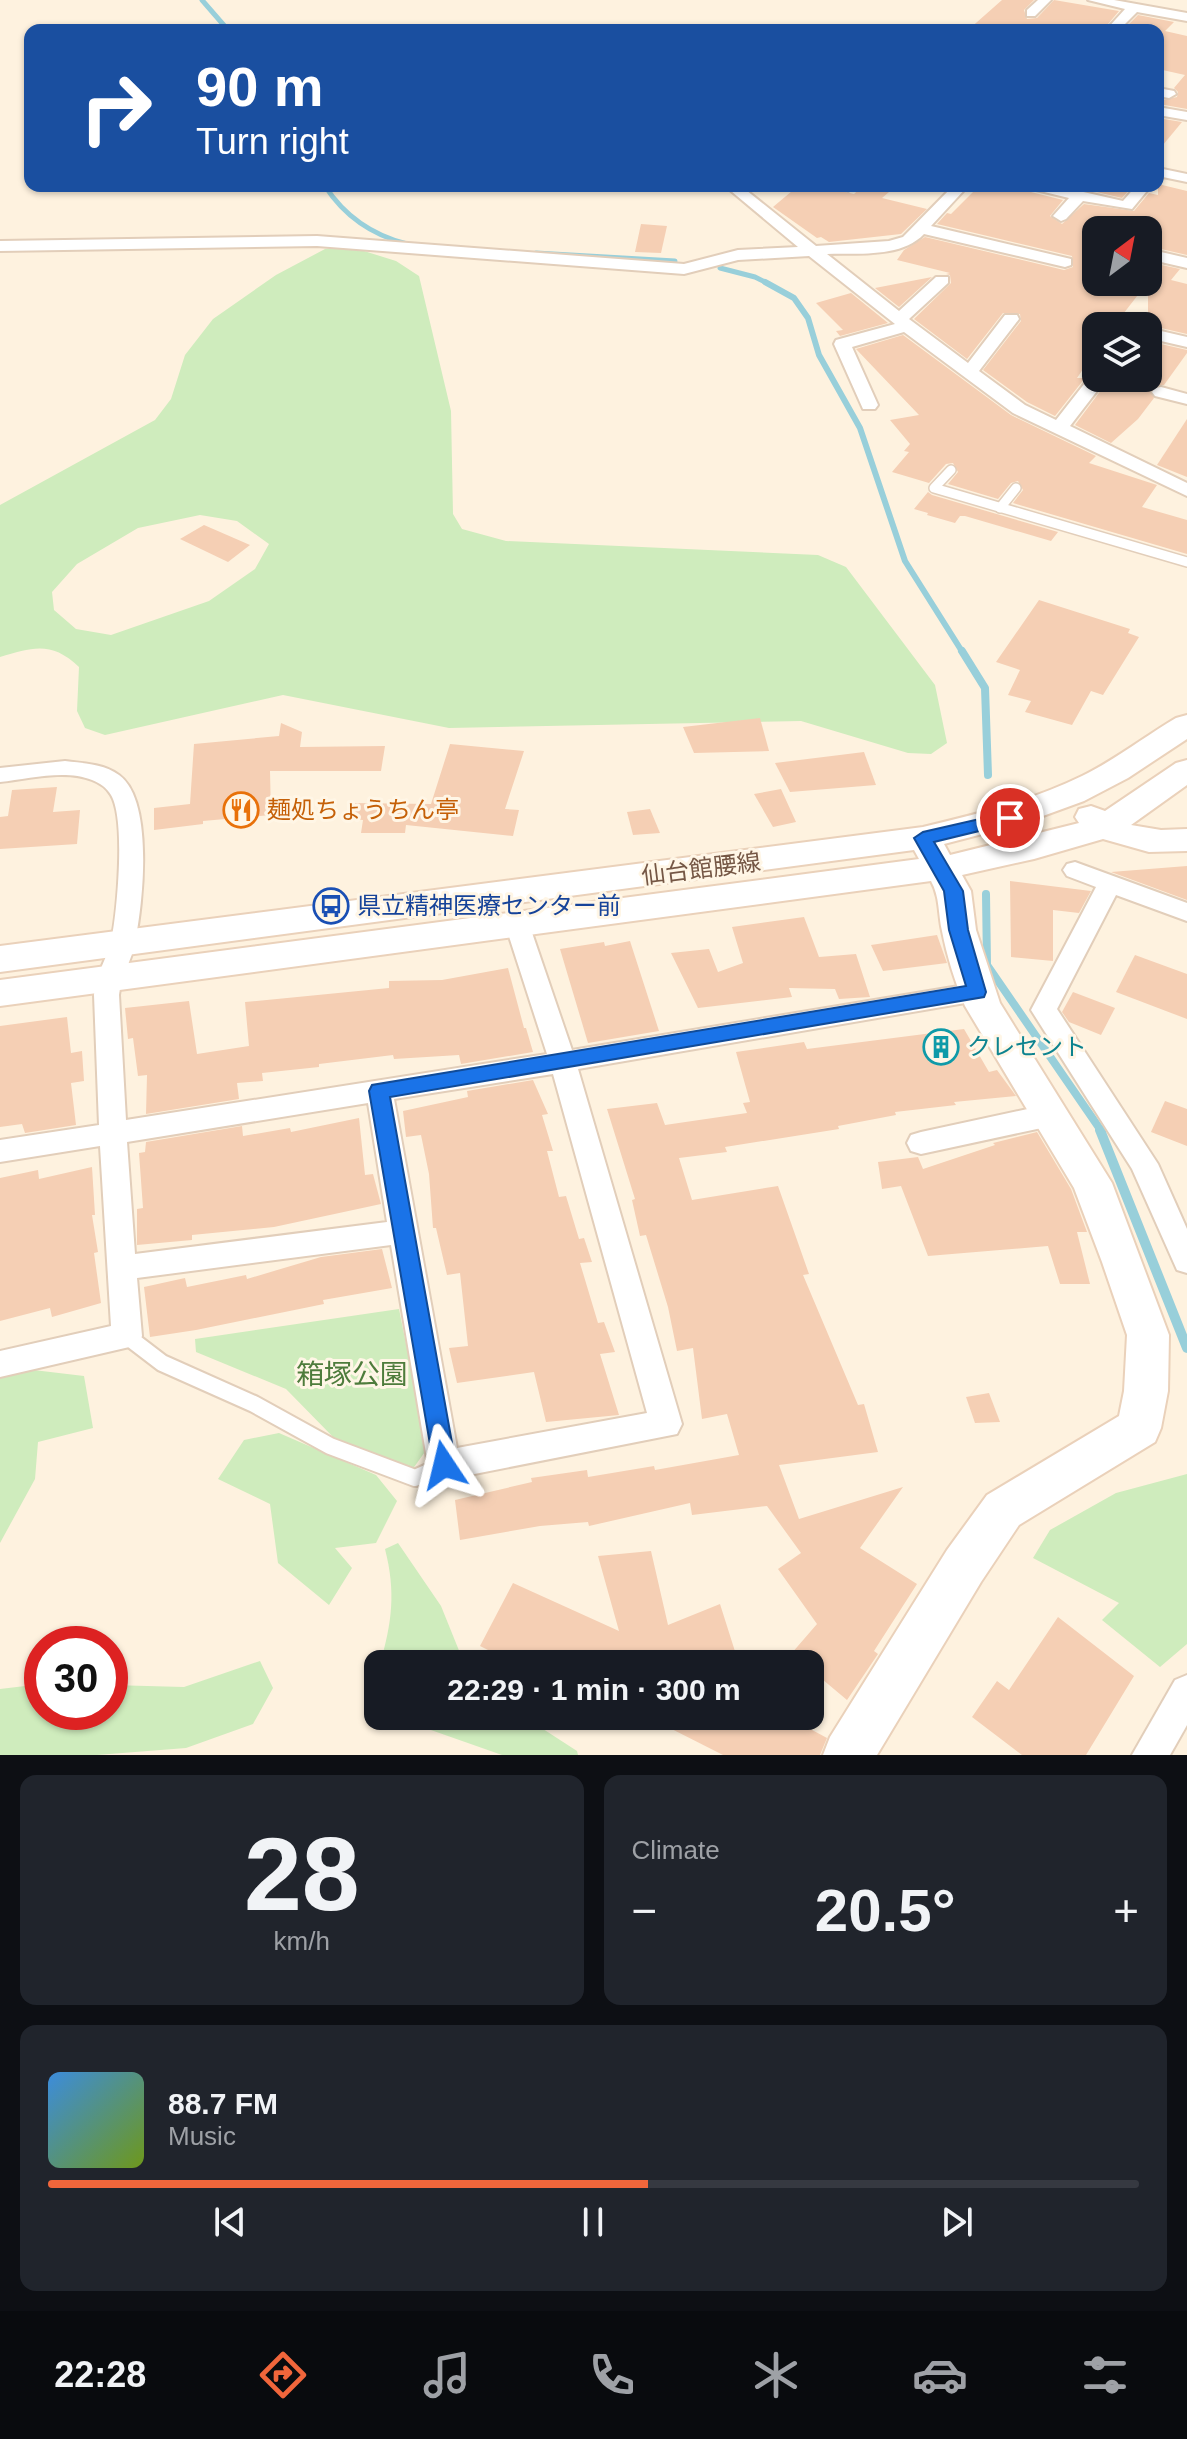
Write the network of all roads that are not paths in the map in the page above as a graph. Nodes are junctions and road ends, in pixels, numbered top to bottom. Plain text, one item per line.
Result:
1 (1045, 0) edge
2 (1094, 0) edge
3 (1137, 6) edge
4 (1031, 13) dead end
5 (1187, 17) edge
6 (1118, 24) edge
7 (1164, 112) edge
8 (1187, 116) edge
9 (1164, 172) edge
10 (1184, 174) edge
11 (740, 192) edge
12 (955, 192) edge
13 (1066, 192) edge
14 (1139, 192) edge
15 (1080, 195) junction
16 (1061, 216) dead end
17 (920, 228) junction
18 (0, 246) edge
19 (815, 250) junction
20 (1162, 257) edge
21 (1065, 262) dead end
22 (1187, 263) edge
23 (942, 280) dead end
24 (1011, 319) dead end
25 (903, 323) junction
26 (1162, 337) edge
27 (1183, 344) edge
28 (970, 371) junction
29 (1087, 392) edge
30 (1161, 392) dead end
31 (1187, 399) edge
32 (869, 405) dead end
33 (1059, 428) junction
34 (951, 470) dead end
35 (1016, 488) dead end
36 (1187, 490) edge
37 (1000, 508) junction
38 (1187, 562) edge
39 (1187, 725) edge
40 (1187, 770) edge
41 (0, 775) edge
42 (1066, 796) junction
43 (1105, 827) junction
44 (1187, 840) edge
45 (932, 853) junction
46 (1075, 870) dead end
47 (1110, 883) junction
48 (1187, 912) edge
49 (517, 924) junction
50 (123, 943) junction
51 (0, 959) edge
52 (109, 978) junction
53 (977, 992) junction
54 (0, 993) edge
55 (563, 1062) junction
56 (379, 1091) junction
57 (1051, 1115) junction
58 (112, 1133) junction
59 (921, 1143) dead end
60 (0, 1151) edge
61 (403, 1232) junction
62 (1187, 1261) edge
63 (122, 1268) junction
64 (127, 1336) junction
65 (0, 1364) edge
66 (444, 1465) junction
67 (1187, 1692) edge
68 (848, 1755) edge
69 (1150, 1755) edge

1 - 4 street
2 - 3 street
3 - 5 street
3 - 6 street
7 - 8 street
9 - 10 street
11 - 19 street
12 - 17 street
13 - 15 street
14 - 15 street
15 - 16 street
17 - 19 street
17 - 21 street
18 - 19 street
19 - 25 street
20 - 22 street
23 - 25 street
24 - 28 street
25 - 28 street
25 - 32 street
26 - 27 street
28 - 33 street
29 - 33 street
30 - 31 street
33 - 36 street
34 - 37 lane
35 - 37 lane
37 - 38 lane
39 - 42 main road, 仙台館腰線
40 - 43 main road, 仙台館腰線
41 - 50 street
42 - 43 main road
42 - 45 main road, 仙台館腰線
43 - 44 main road
43 - 45 main road, 仙台館腰線
45 - 49 main road, 仙台館腰線
45 - 50 main road, 仙台館腰線
45 - 53 main road
46 - 47 street
47 - 48 street
47 - 62 street
49 - 52 main road, 仙台館腰線
49 - 55 street
50 - 51 main road, 仙台館腰線
50 - 52 street
52 - 54 main road, 仙台館腰線
52 - 58 street
53 - 55 street
53 - 57 main road
55 - 56 street
55 - 66 street
56 - 58 street
56 - 61 street
57 - 59 street
57 - 68 main road
58 - 60 street
58 - 63 street
61 - 63 street
61 - 66 street
63 - 64 street
64 - 65 street
64 - 66 lane
67 - 69 street

